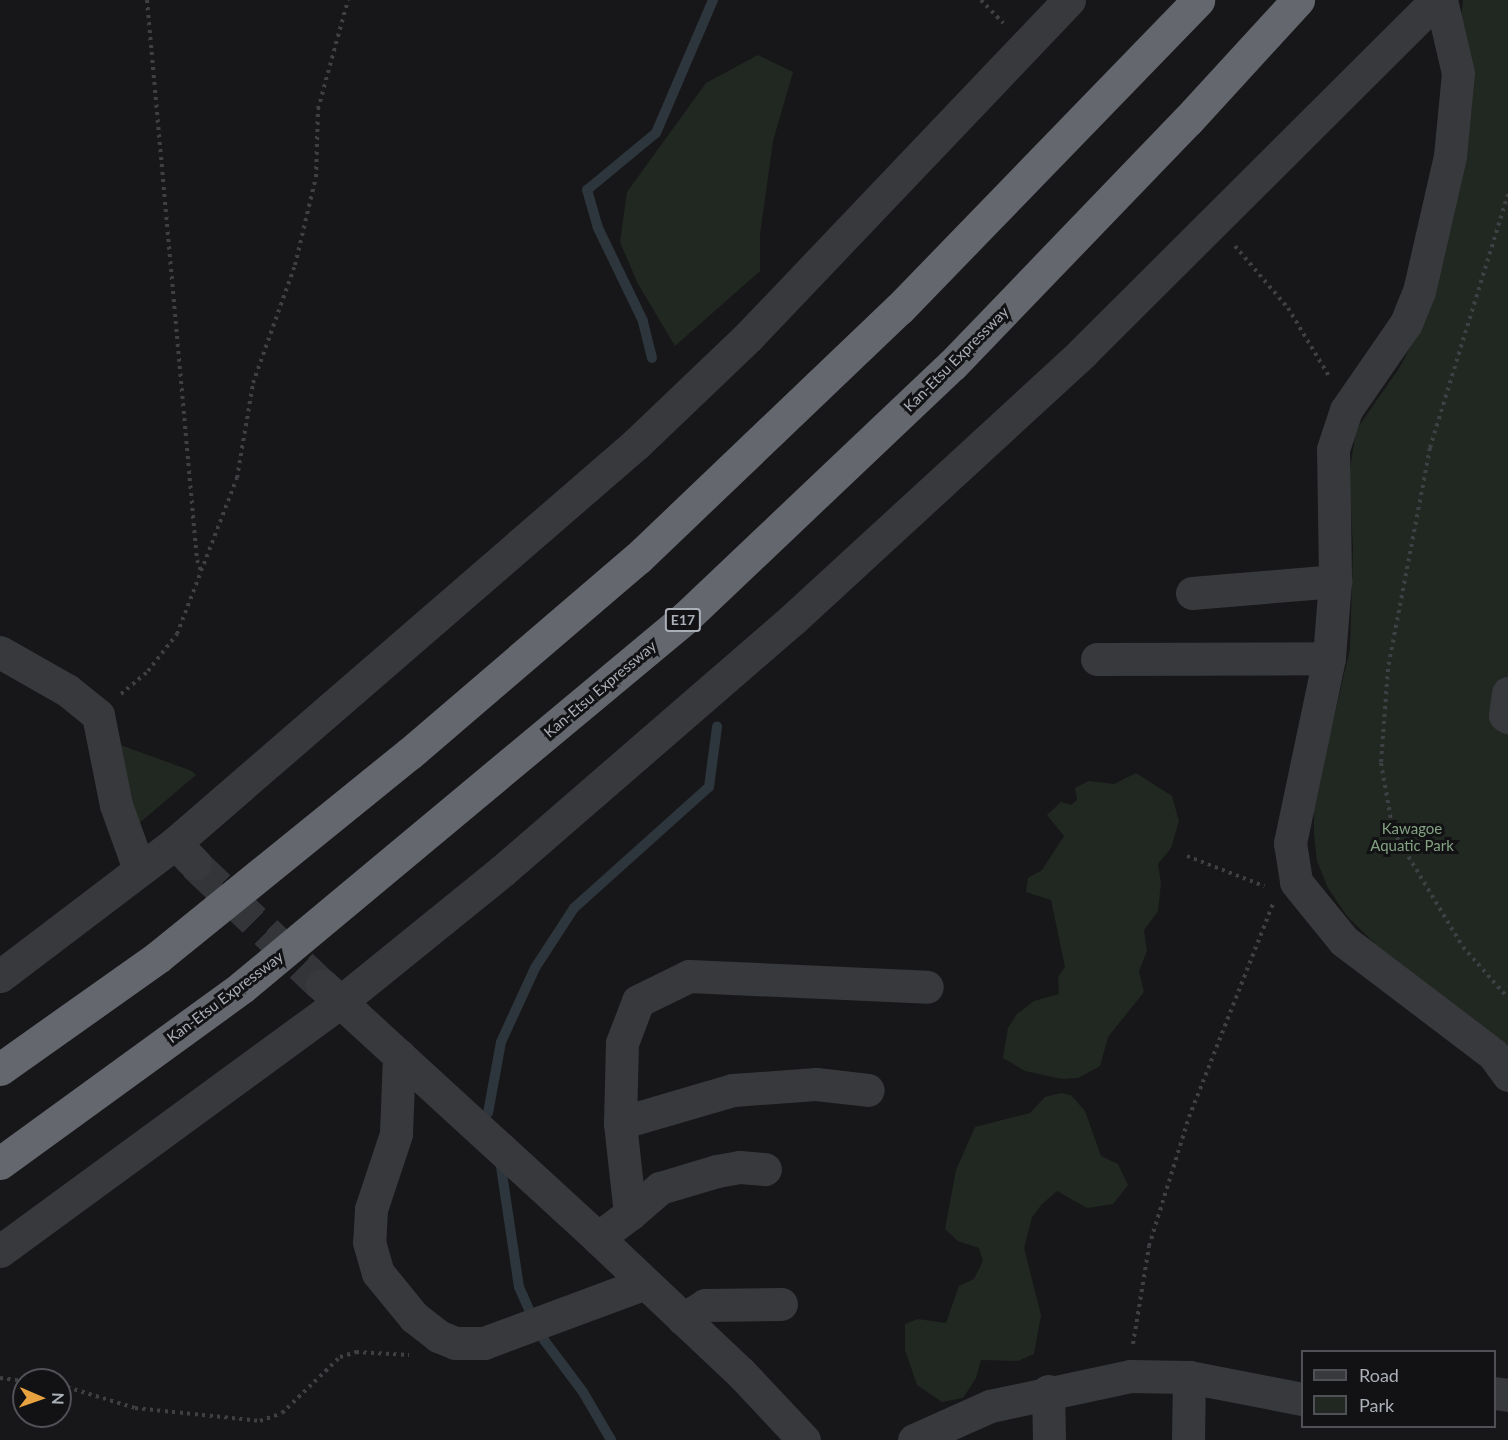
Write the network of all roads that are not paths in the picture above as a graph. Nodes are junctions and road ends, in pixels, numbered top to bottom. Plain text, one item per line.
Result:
1 (1069, 0) edge
2 (1198, 0) edge
3 (1298, 0) edge
4 (1436, 0) edge
5 (1441, 0) edge
6 (1335, 581) junction
7 (1192, 593) dead end
8 (0, 652) edge
9 (1329, 658) junction
10 (1097, 659) dead end
11 (1508, 693) edge
12 (1508, 717) edge
13 (139, 869) junction
14 (0, 976) edge
15 (927, 987) dead end
16 (330, 994) junction
17 (399, 1055) junction
18 (0, 1069) edge
19 (1508, 1075) edge
20 (868, 1090) dead end
21 (620, 1123) junction
22 (0, 1163) edge
23 (765, 1169) dead end
24 (630, 1214) junction
25 (598, 1238) junction
26 (0, 1251) edge
27 (643, 1284) junction
28 (781, 1304) dead end
29 (683, 1319) junction
30 (1189, 1377) junction
31 (1048, 1391) junction
32 (1301, 1399) edge
33 (804, 1440) edge
34 (914, 1440) edge
35 (1049, 1440) edge
36 (1188, 1440) edge

1 - 13 street
2 - 18 highway
3 - 22 highway, Kan-Etsu Expressway / E17
4 - 16 street
5 - 6 street
6 - 7 street
6 - 9 street
8 - 13 street
9 - 10 street
9 - 19 street
11 - 12 street
13 - 14 street
15 - 21 street
16 - 17 street
16 - 26 street
17 - 25 street
17 - 27 street
20 - 21 street
21 - 24 street
23 - 24 street
24 - 25 street
25 - 27 street
27 - 29 street
28 - 29 street
29 - 33 street
30 - 31 street
30 - 32 street
30 - 36 street
31 - 34 street
31 - 35 street

